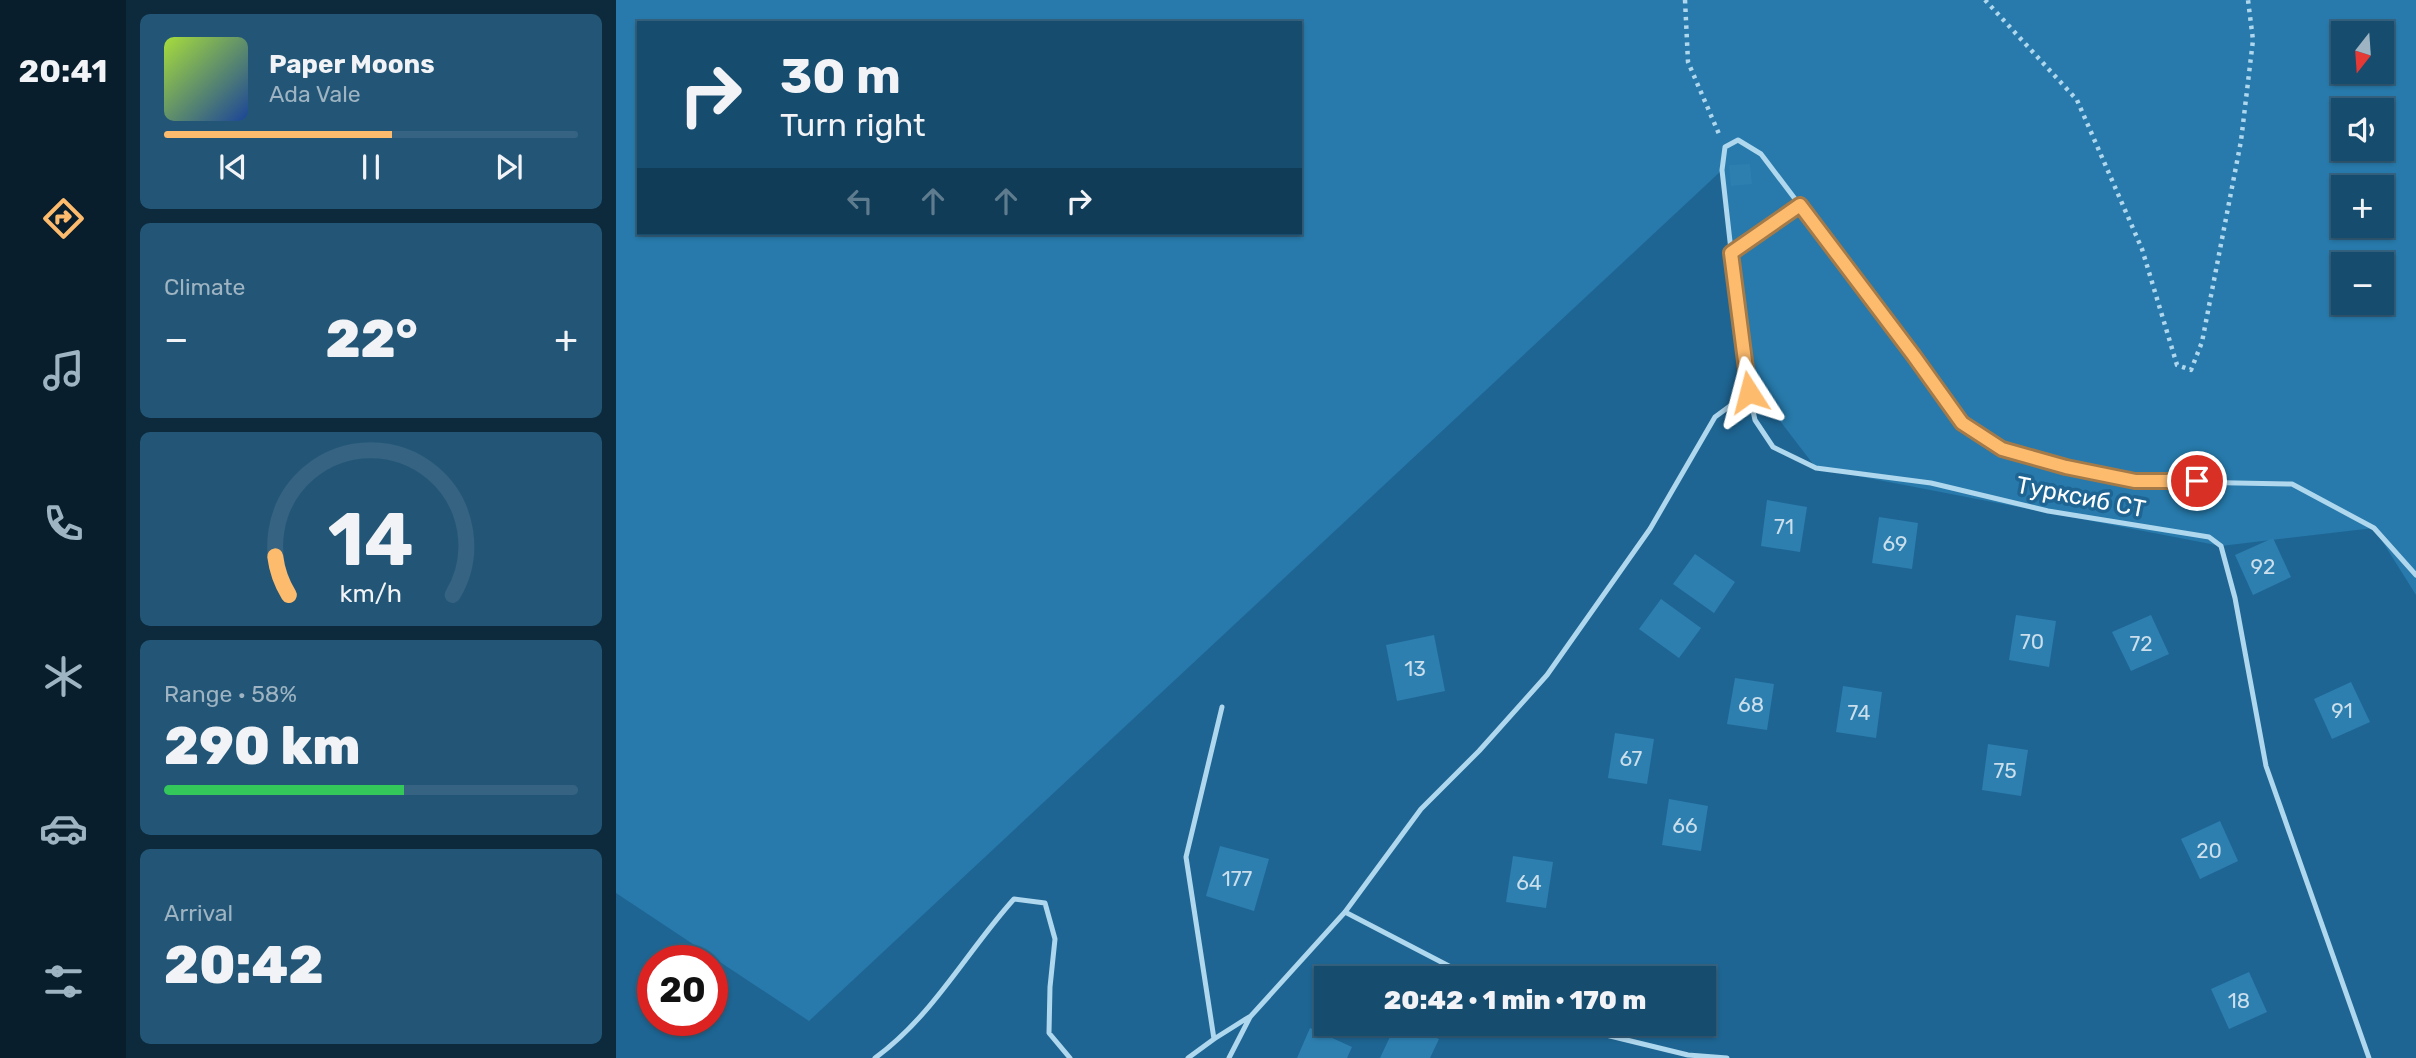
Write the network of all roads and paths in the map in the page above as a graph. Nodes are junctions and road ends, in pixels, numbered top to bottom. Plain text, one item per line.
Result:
1 (1685, 0) edge
2 (1984, 0) edge
3 (2248, 0) edge
4 (1725, 147) junction
5 (1800, 205) junction
6 (1731, 253) junction
7 (1749, 392) junction
8 (2416, 575) edge
9 (1222, 707) dead end
10 (1345, 912) junction
11 (1449, 966) edge
12 (1250, 1017) junction
13 (1610, 1036) edge
14 (1214, 1039) junction
15 (875, 1058) edge
16 (1070, 1058) edge
17 (1188, 1058) edge
18 (1229, 1058) edge
19 (1727, 1058) edge
20 (2370, 1058) edge

1 - 4 path
2 - 3 path
4 - 5 lane
4 - 6 lane, Турксиб СТ
5 - 6 lane
5 - 8 lane
6 - 7 lane, Турксиб СТ
7 - 10 lane
7 - 20 lane, Турксиб СТ
9 - 14 lane
10 - 11 lane
10 - 12 lane
12 - 14 lane
12 - 18 lane
13 - 19 lane
14 - 17 lane
15 - 16 lane

